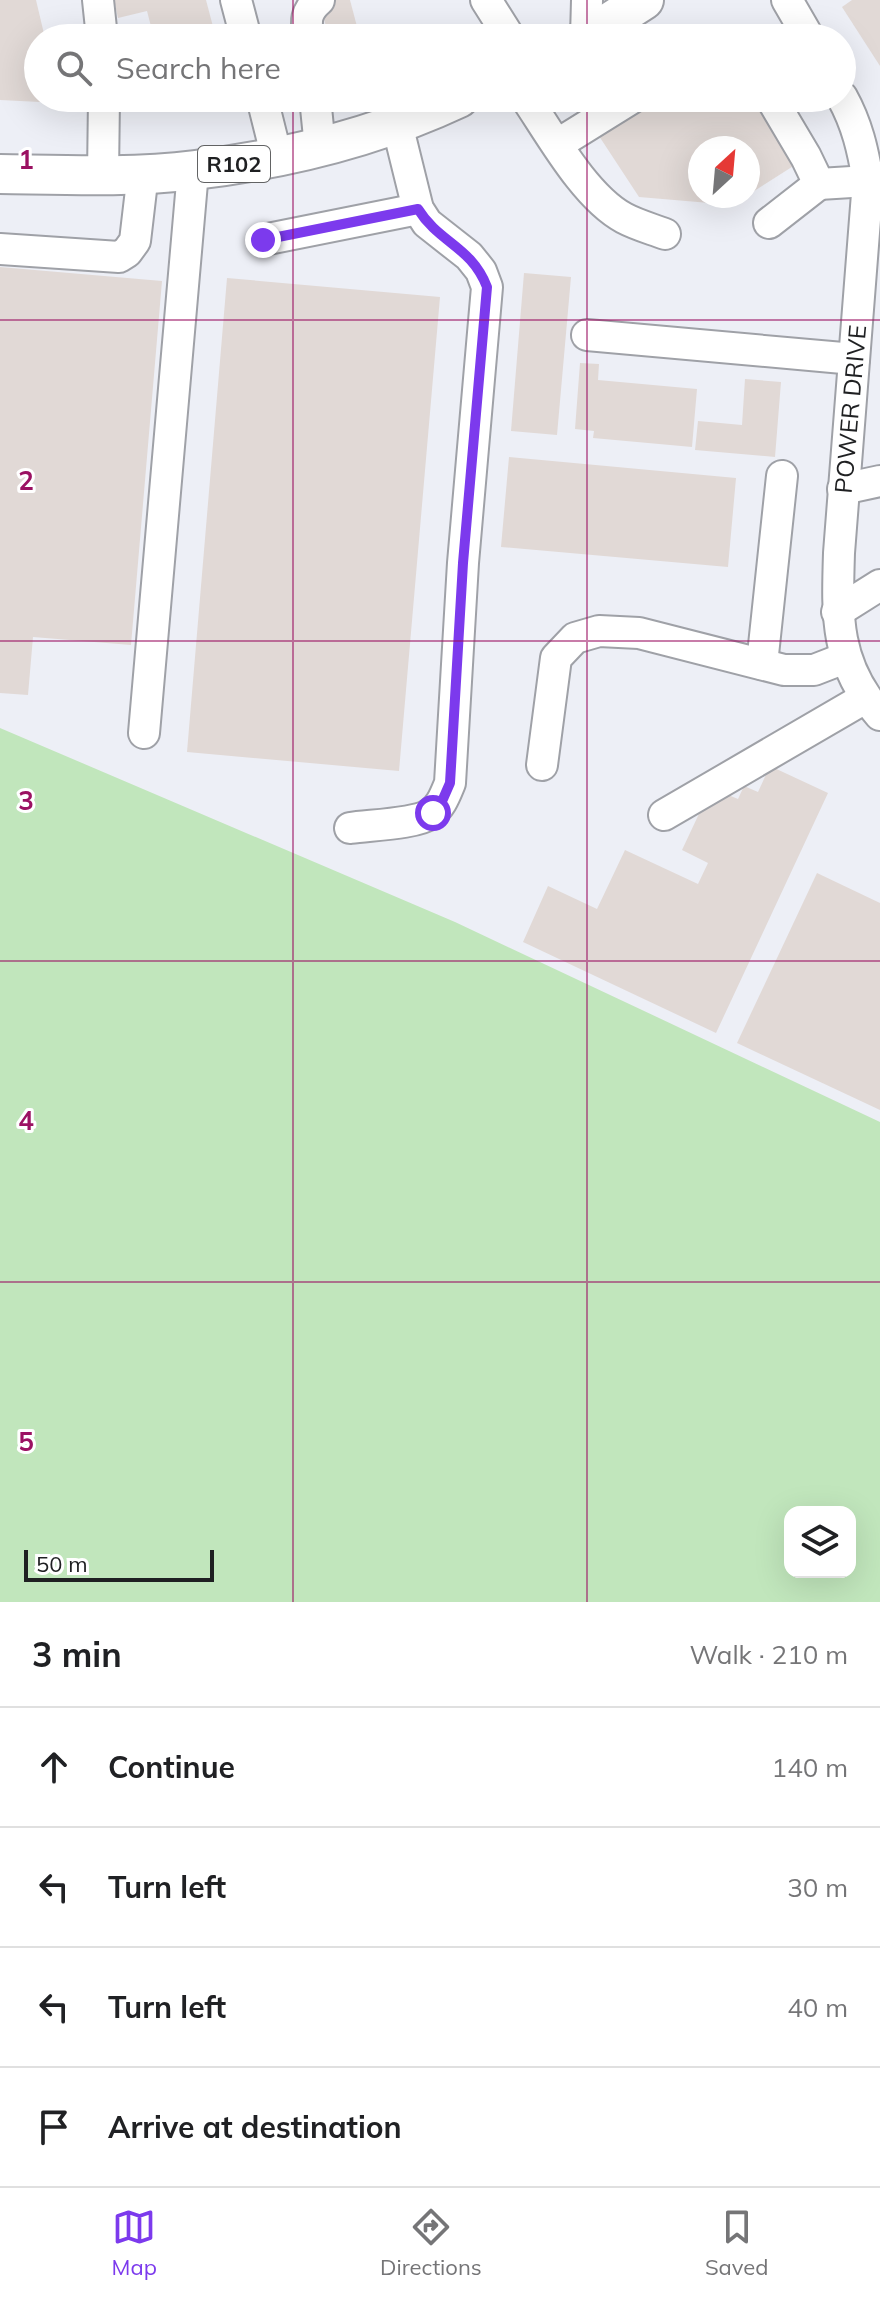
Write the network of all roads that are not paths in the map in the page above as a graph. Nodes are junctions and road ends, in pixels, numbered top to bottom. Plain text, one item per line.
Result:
1 (98, 0) edge
2 (236, 0) edge
3 (319, 0) edge
4 (486, 0) edge
5 (587, 0) edge
6 (644, 0) edge
7 (787, 0) edge
8 (101, 24) edge
9 (242, 24) edge
10 (306, 24) edge
11 (501, 24) edge
12 (586, 24) edge
13 (607, 24) edge
14 (801, 24) edge
15 (104, 112) edge
16 (266, 112) edge
17 (316, 112) edge
18 (426, 112) edge
19 (536, 112) edge
20 (609, 112) edge
21 (779, 112) edge
22 (850, 112) edge
23 (397, 124) junction
24 (558, 144) junction
25 (320, 147) junction
26 (277, 158) junction
27 (193, 171) junction
28 (143, 173) junction
29 (0, 174) edge
30 (103, 175) junction
31 (868, 181) junction
32 (819, 184) junction
33 (418, 209) junction
34 (769, 223) dead end
35 (665, 234) dead end
36 (263, 240) dead end
37 (0, 249) edge
38 (870, 294) edge
39 (587, 335) dead end
40 (854, 359) junction
41 (782, 476) dead end
42 (880, 481) edge
43 (843, 489) junction
44 (880, 585) edge
45 (837, 612) junction
46 (845, 658) junction
47 (762, 664) junction
48 (872, 706) edge
49 (144, 733) dead end
50 (542, 765) dead end
51 (664, 815) dead end
52 (350, 828) dead end

1 - 8 street
2 - 9 street
3 - 10 street
4 - 11 street
5 - 12 street
6 - 13 main road
7 - 14 street
15 - 30 street
16 - 26 street
17 - 25 street
18 - 23 main road, R102
19 - 24 street
20 - 24 street
21 - 32 street
22 - 31 street, POWER DRIVE
23 - 25 main road, R102
23 - 33 street
24 - 35 street
25 - 26 main road, R102
26 - 27 main road, R102
27 - 28 main road, R102
27 - 49 street
28 - 30 main road, R102
28 - 37 street
29 - 30 main road, R102
31 - 32 street
31 - 38 street, POWER DRIVE
32 - 34 street
33 - 36 street
33 - 52 street
38 - 40 street, POWER DRIVE
39 - 40 street
40 - 43 street, POWER DRIVE
41 - 47 street
42 - 43 street
43 - 45 street, POWER DRIVE
44 - 45 street
45 - 46 street, POWER DRIVE
46 - 47 street
46 - 48 street, POWER DRIVE
47 - 50 street
48 - 51 street

